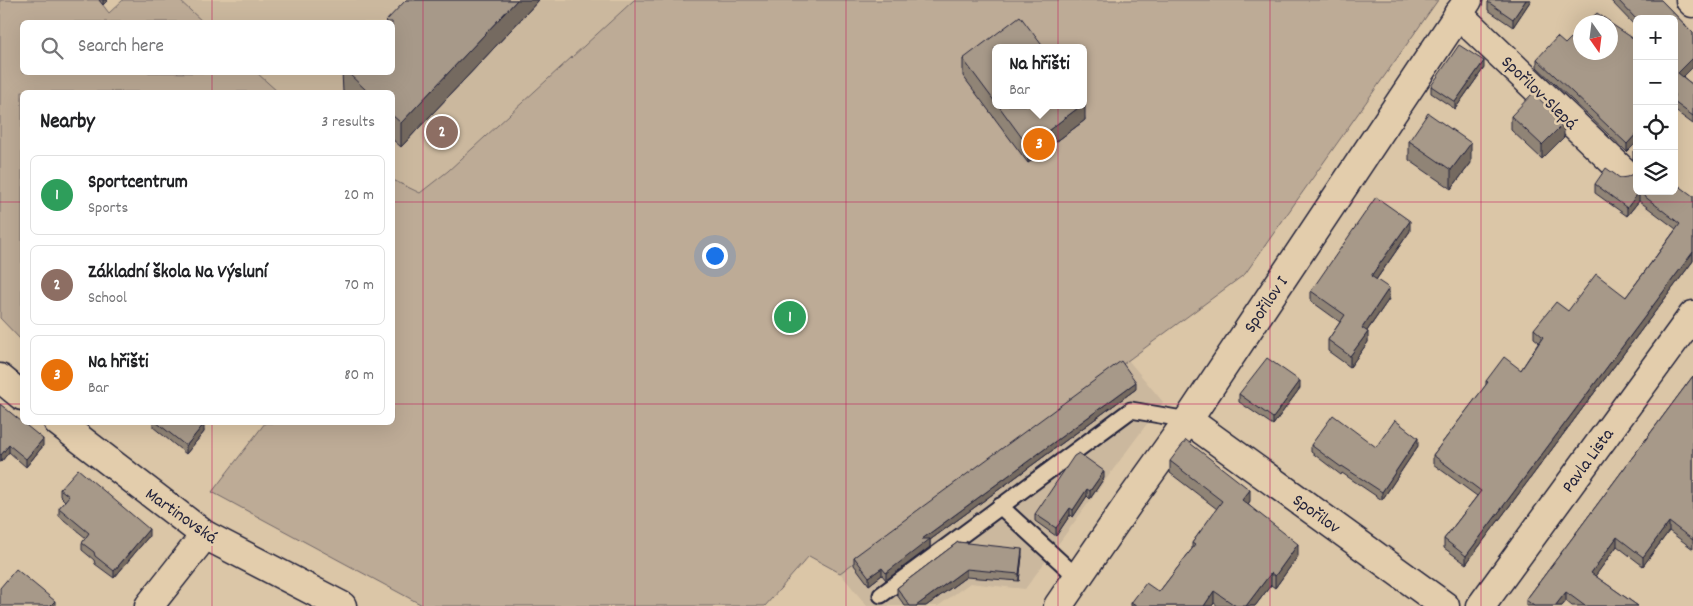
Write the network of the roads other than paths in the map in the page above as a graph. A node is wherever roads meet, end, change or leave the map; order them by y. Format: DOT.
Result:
graph roads {
  1 [pos="1690,0"];
  2 [pos="1693,3"];
  3 [pos="1463,7"];
  4 [pos="1623,170"];
  5 [pos="1693,315"];
  6 [pos="0,378"];
  7 [pos="20,394"];
  8 [pos="1188,420"];
  9 [pos="62,425"];
  10 [pos="1000,506"];
  11 [pos="205,535"];
  12 [pos="1078,578"];
  13 [pos="881,595"];
  14 [pos="149,606"];
  15 [pos="342,606"];
  16 [pos="1058,606"];
  17 [pos="1445,606"];
  18 [pos="1481,606"];
  1 -- 2 [label="street"];
  3 -- 4 [label="street, Spořilov-Slepá"];
  3 -- 8 [label="street, Spořilov I"];
  5 -- 18 [label="street, Pavla Lista"];
  6 -- 7 [label="street"];
  8 -- 10 [label="lane"];
  8 -- 12 [label="street, Spořilov I"];
  8 -- 17 [label="street, Spořilov"];
  9 -- 11 [label="street, Martinovská"];
  10 -- 12 [label="lane"];
  10 -- 13 [label="lane"];
  11 -- 14 [label="street"];
  11 -- 15 [label="street, Martinovská"];
  12 -- 16 [label="street, Spořilov I"];
}
